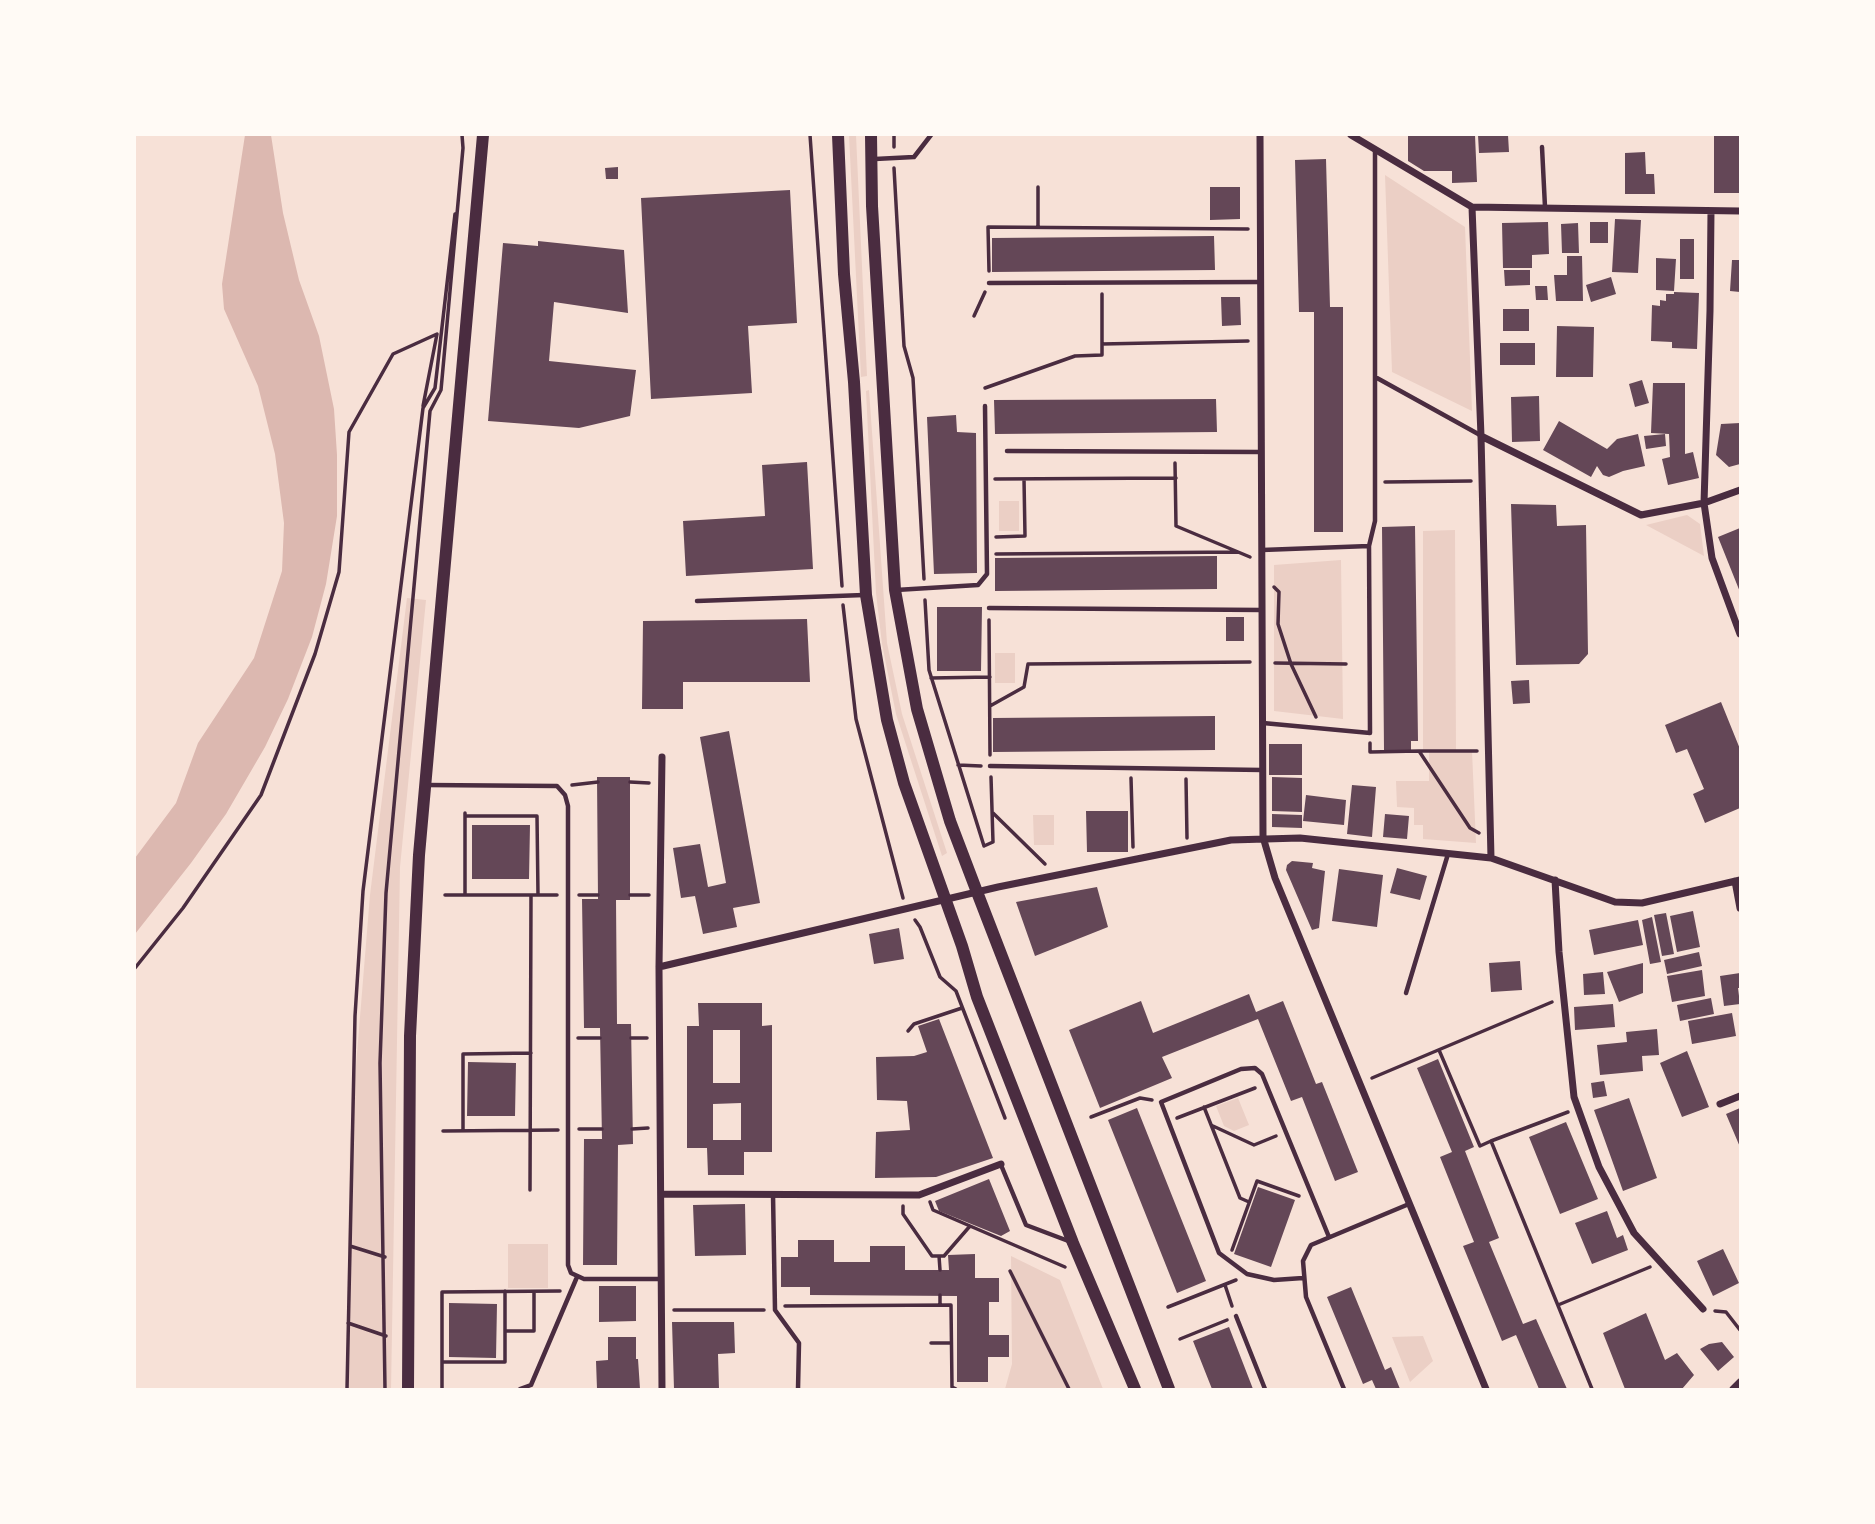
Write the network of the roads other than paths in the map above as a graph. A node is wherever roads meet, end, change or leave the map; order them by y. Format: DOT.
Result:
graph roads {
  1 [pos="482,135"];
  2 [pos="838,135"];
  3 [pos="872,135"];
  4 [pos="931,135"];
  5 [pos="1260,135"];
  6 [pos="1350,135"];
  7 [pos="1542,146"];
  8 [pos="1376,150"];
  9 [pos="870,159"];
  10 [pos="1472,207"];
  11 [pos="1545,208"];
  12 [pos="1711,211"];
  13 [pos="1740,211"];
  14 [pos="1260,282"];
  15 [pos="989,283"];
  16 [pos="1377,378"];
  17 [pos="985,407"];
  18 [pos="1481,436"];
  19 [pos="1007,451"];
  20 [pos="1261,452"];
  21 [pos="1740,490"];
  22 [pos="1704,503"];
  23 [pos="1369,546"];
  24 [pos="1261,550"];
  25 [pos="895,590"];
  26 [pos="866,595"];
  27 [pos="697,601"];
  28 [pos="989,608"];
  29 [pos="1262,610"];
  30 [pos="1740,634"];
  31 [pos="1262,723"];
  32 [pos="662,757"];
  33 [pos="990,766"];
  34 [pos="1262,770"];
  35 [pos="424,785"];
  36 [pos="1263,837"];
  37 [pos="1448,853"];
  38 [pos="1491,858"];
  39 [pos="1555,880"];
  40 [pos="1738,880"];
  41 [pos="977,892"];
  42 [pos="945,900"];
  43 [pos="1740,908"];
  44 [pos="659,967"];
  45 [pos="1406,993"];
  46 [pos="1740,1096"];
  47 [pos="1720,1104"];
  48 [pos="1001,1164"];
  49 [pos="661,1194"];
  50 [pos="773,1194"];
  51 [pos="1409,1204"];
  52 [pos="1329,1237"];
  53 [pos="1073,1243"];
  54 [pos="577,1277"];
  55 [pos="1303,1278"];
  56 [pos="661,1279"];
  57 [pos="1703,1309"];
  58 [pos="1236,1316"];
  59 [pos="1740,1382"];
  60 [pos="408,1389"];
  61 [pos="520,1389"];
  62 [pos="662,1389"];
  63 [pos="798,1389"];
  64 [pos="1135,1389"];
  65 [pos="1169,1389"];
  66 [pos="1265,1389"];
  67 [pos="1344,1389"];
  68 [pos="1486,1389"];
  69 [pos="1733,1389"];
  1 -- 35 [label="main road"];
  2 -- 26 [label="main road"];
  3 -- 9 [label="main road"];
  4 -- 9 [label="lane"];
  5 -- 14 [label="street"];
  6 -- 8 [label="street"];
  7 -- 11 [label="lane"];
  8 -- 10 [label="street"];
  8 -- 16 [label="lane"];
  9 -- 25 [label="main road"];
  10 -- 11 [label="street"];
  10 -- 18 [label="street"];
  11 -- 12 [label="street"];
  12 -- 13 [label="street"];
  12 -- 22 [label="street"];
  14 -- 15 [label="lane"];
  14 -- 20 [label="street"];
  16 -- 18 [label="lane"];
  16 -- 23 [label="lane"];
  17 -- 25 [label="lane"];
  18 -- 22 [label="street"];
  18 -- 38 [label="street"];
  19 -- 20 [label="lane"];
  20 -- 24 [label="street"];
  21 -- 22 [label="street"];
  22 -- 30 [label="street"];
  23 -- 24 [label="lane"];
  23 -- 31 [label="lane"];
  24 -- 29 [label="street"];
  25 -- 41 [label="main road"];
  26 -- 27 [label="lane"];
  26 -- 42 [label="main road"];
  28 -- 29 [label="lane"];
  29 -- 31 [label="street"];
  31 -- 34 [label="street"];
  32 -- 44 [label="street"];
  33 -- 34 [label="lane"];
  34 -- 36 [label="street"];
  35 -- 54 [label="lane"];
  35 -- 60 [label="main road"];
  36 -- 37 [label="street"];
  36 -- 41 [label="street"];
  36 -- 51 [label="street"];
  37 -- 38 [label="street"];
  37 -- 45 [label="lane"];
  38 -- 39 [label="street"];
  39 -- 40 [label="street"];
  39 -- 57 [label="street"];
  40 -- 43 [label="street"];
  41 -- 42 [label="street"];
  41 -- 65 [label="main road"];
  42 -- 44 [label="street"];
  42 -- 53 [label="main road"];
  44 -- 49 [label="street"];
  46 -- 47 [label="street"];
  48 -- 50 [label="street"];
  48 -- 53 [label="lane"];
  49 -- 50 [label="street"];
  49 -- 56 [label="street"];
  50 -- 63 [label="lane"];
  51 -- 52 [label="lane"];
  51 -- 68 [label="street"];
  52 -- 55 [label="lane"];
  52 -- 55 [label="lane"];
  53 -- 64 [label="main road"];
  54 -- 56 [label="lane"];
  54 -- 61 [label="lane"];
  55 -- 67 [label="lane"];
  56 -- 62 [label="street"];
  58 -- 66 [label="lane"];
  59 -- 69 [label="street"];
}
